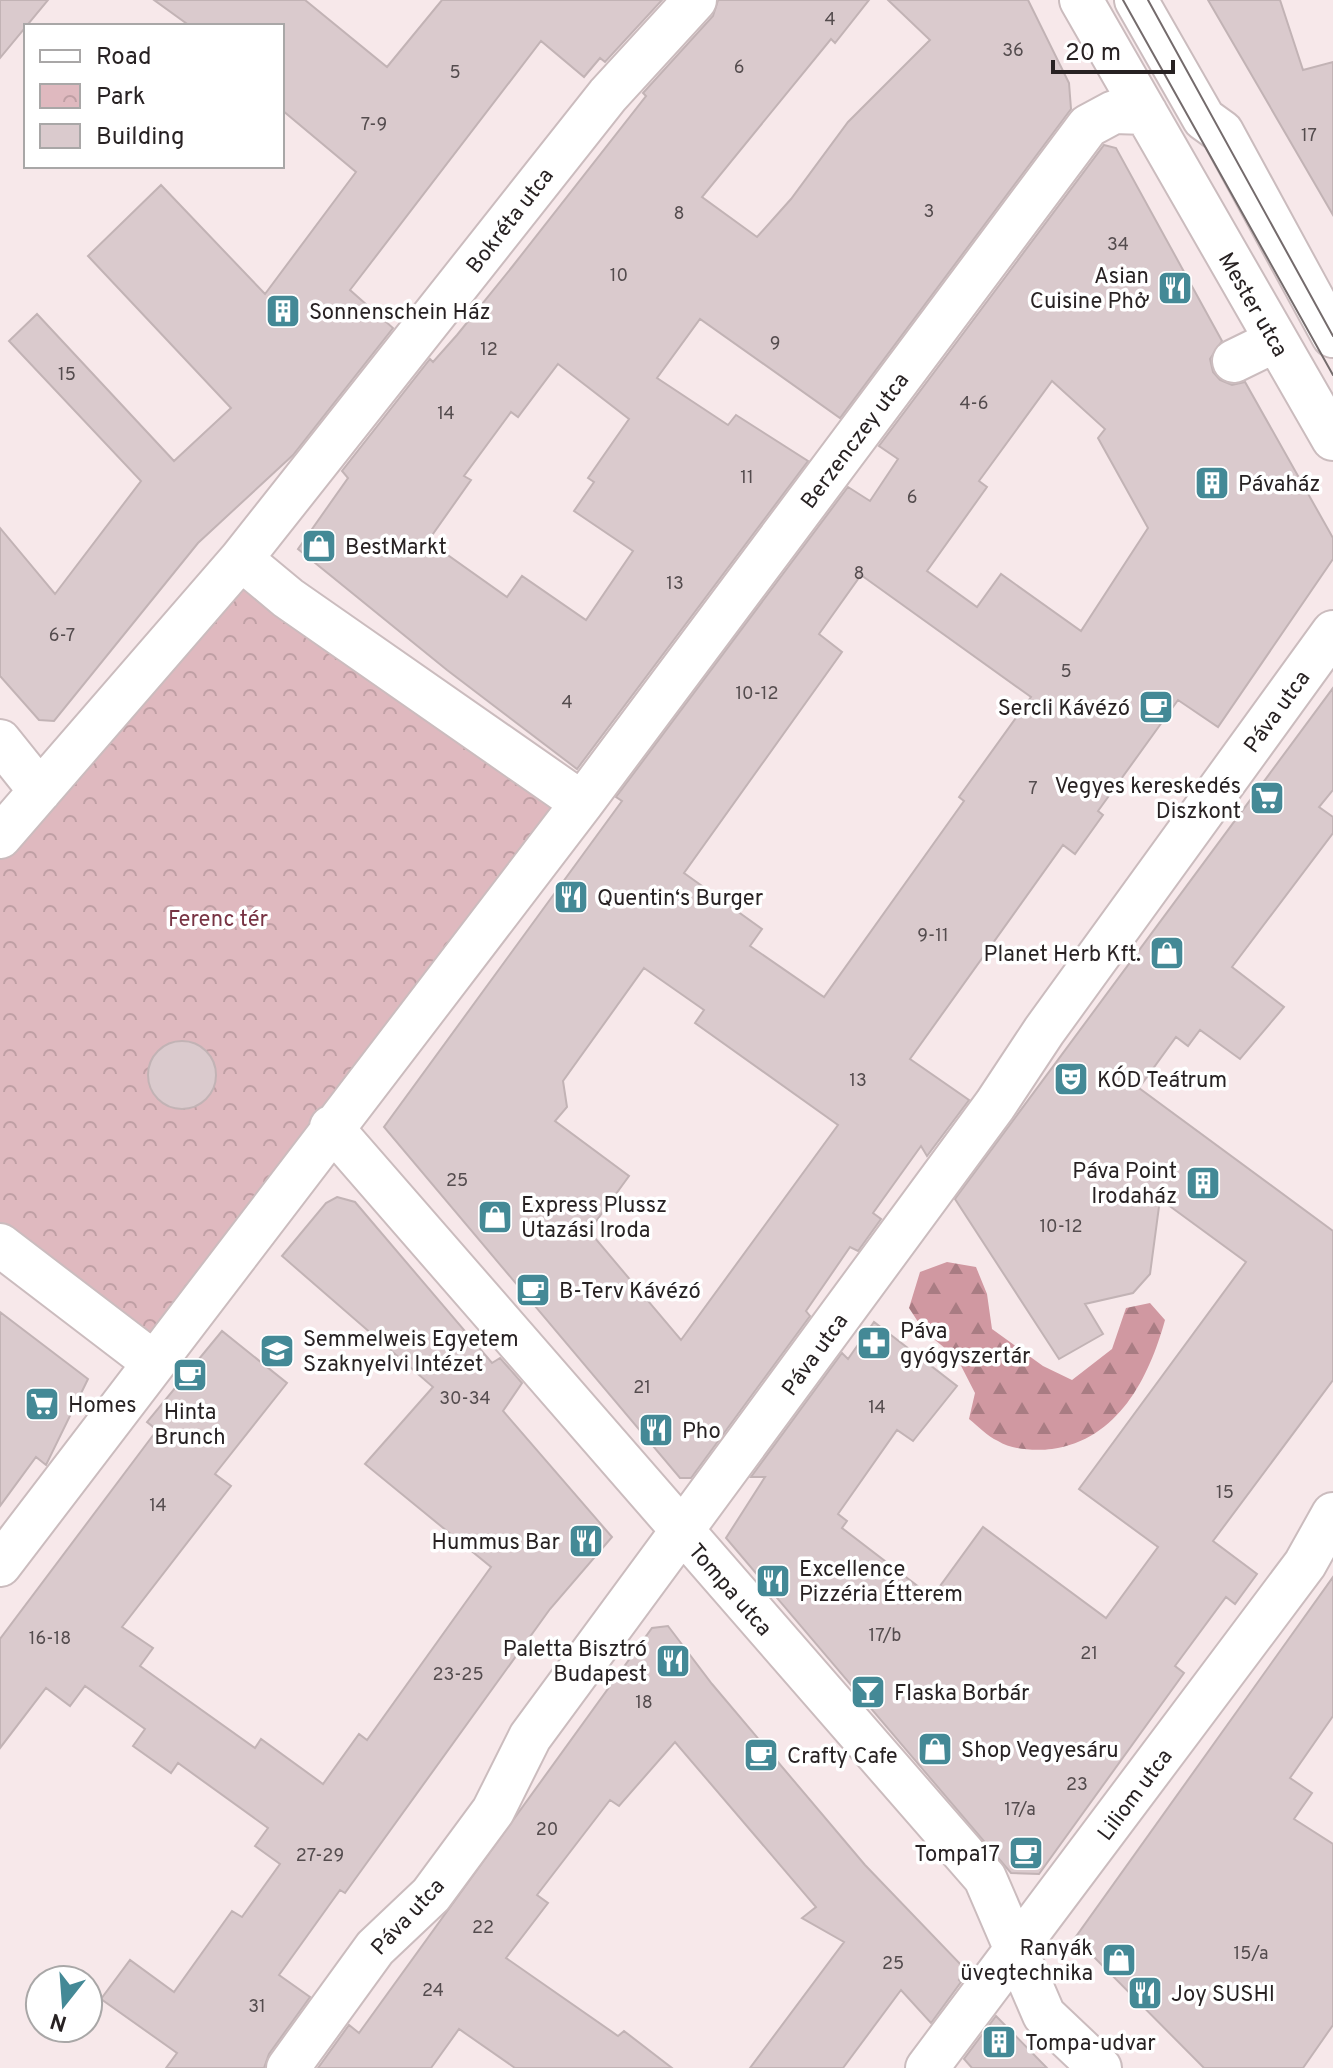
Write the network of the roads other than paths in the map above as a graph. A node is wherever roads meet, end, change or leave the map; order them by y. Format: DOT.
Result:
graph roads {
  1 [pos="695,0"];
  2 [pos="1081,0"];
  3 [pos="1136,0"];
  4 [pos="1146,113"];
  5 [pos="1204,119"];
  6 [pos="1177,168"];
  7 [pos="1333,336"];
  8 [pos="1275,341"];
  9 [pos="1234,361"];
  10 [pos="1314,371"];
  11 [pos="1333,439"];
  12 [pos="241,559"];
  13 [pos="1333,632"];
  14 [pos="0,741"];
  15 [pos="40,791"];
  16 [pos="582,803"];
  17 [pos="0,837"];
  18 [pos="331,1127"];
  19 [pos="0,1245"];
  20 [pos="153,1362"];
  21 [pos="1333,1514"];
  22 [pos="680,1531"];
  23 [pos="0,1565"];
  24 [pos="1016,1951"];
  25 [pos="288,2068"];
  26 [pos="927,2068"];
  27 [pos="1100,2068"];
  1 -- 12 [label="street, Bokréta utca"];
  2 -- 4 [label="street, Mester utca"];
  3 -- 5 [label="street"];
  4 -- 6 [label="street, Mester utca"];
  4 -- 16 [label="street, Berzenczey utca"];
  5 -- 6 [label="street"];
  5 -- 7 [label="street"];
  6 -- 8 [label="street, Mester utca"];
  8 -- 9 [label="street"];
  8 -- 10 [label="street, Mester utca"];
  10 -- 11 [label="street, Mester utca"];
  12 -- 15 [label="street"];
  12 -- 16 [label="street"];
  13 -- 22 [label="street, Páva utca"];
  14 -- 15 [label="street"];
  15 -- 17 [label="street"];
  16 -- 18 [label="street"];
  18 -- 20 [label="street"];
  18 -- 22 [label="street, Tompa utca"];
  19 -- 20 [label="street"];
  20 -- 23 [label="street"];
  21 -- 24 [label="street, Liliom utca"];
  22 -- 24 [label="street, Tompa utca"];
  22 -- 25 [label="street, Páva utca"];
  24 -- 26 [label="street, Liliom utca"];
  24 -- 27 [label="street, Tompa utca"];
}
